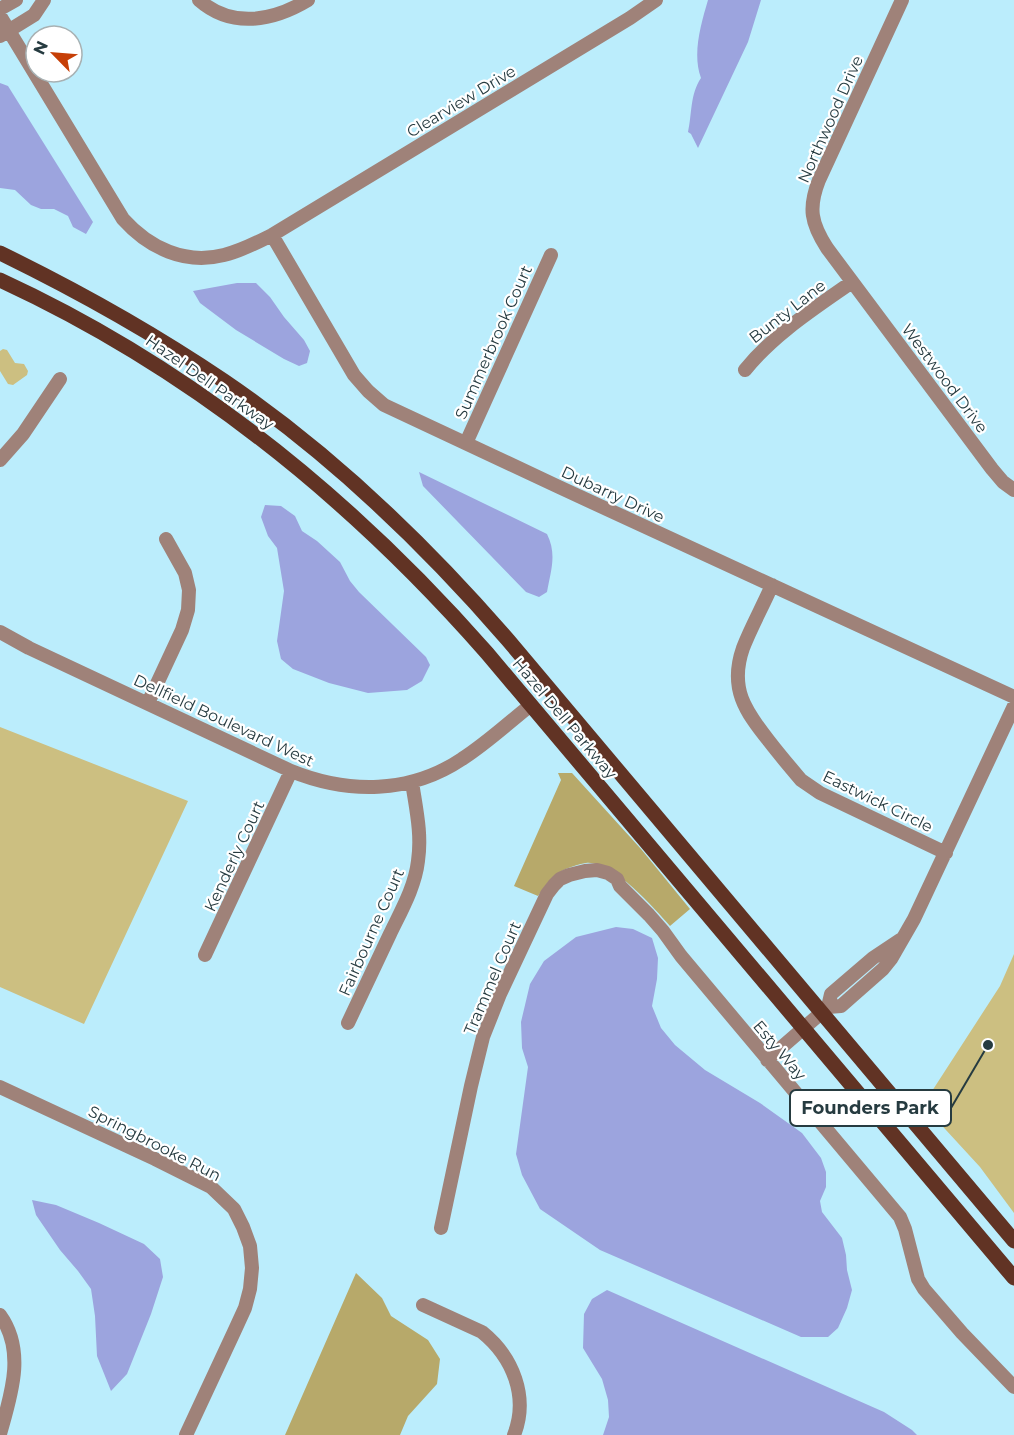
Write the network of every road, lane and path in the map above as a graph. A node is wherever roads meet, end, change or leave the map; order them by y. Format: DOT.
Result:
graph roads {
  1 [pos="16,0"];
  2 [pos="45,0"];
  3 [pos="199,0"];
  4 [pos="308,0"];
  5 [pos="656,0"];
  6 [pos="902,0"];
  7 [pos="0,9"];
  8 [pos="0,16"];
  9 [pos="5,33"];
  10 [pos="276,232"];
  11 [pos="0,253"];
  12 [pos="550,255"];
  13 [pos="0,280"];
  14 [pos="852,282"];
  15 [pos="745,370"];
  16 [pos="60,379"];
  17 [pos="466,443"];
  18 [pos="0,460"];
  19 [pos="1014,490"];
  20 [pos="166,539"];
  21 [pos="772,585"];
  22 [pos="0,632"];
  23 [pos="1014,697"];
  24 [pos="148,703"];
  25 [pos="531,705"];
  26 [pos="1014,706"];
  27 [pos="291,771"];
  28 [pos="412,782"];
  29 [pos="946,853"];
  30 [pos="585,871"];
  31 [pos="205,955"];
  32 [pos="825,1010"];
  33 [pos="348,1023"];
  34 [pos="803,1028"];
  35 [pos="767,1060"];
  36 [pos="0,1086"];
  37 [pos="441,1228"];
  38 [pos="1014,1241"];
  39 [pos="1014,1278"];
  40 [pos="423,1305"];
  41 [pos="0,1315"];
  42 [pos="1014,1387"];
  43 [pos="0,1434"];
  44 [pos="186,1435"];
  45 [pos="514,1435"];
  1 -- 7 [label="street"];
  2 -- 9 [label="street"];
  3 -- 4 [label="street"];
  5 -- 10 [label="street, Clearview Drive"];
  6 -- 14 [label="street, Northwood Drive"];
  8 -- 9 [label="street, Clearview Drive"];
  9 -- 10 [label="street, Clearview Drive"];
  10 -- 17 [label="street, Dubarry Drive"];
  11 -- 32 [label="main road, Hazel Dell Parkway"];
  12 -- 17 [label="street, Summerbrook Court"];
  13 -- 25 [label="main road, Hazel Dell Parkway"];
  14 -- 15 [label="street, Bunty Lane"];
  14 -- 19 [label="street, Westwood Drive"];
  16 -- 18 [label="street"];
  17 -- 21 [label="street, Dubarry Drive"];
  20 -- 24 [label="street"];
  21 -- 23 [label="street, Dubarry Drive"];
  21 -- 29 [label="street, Eastwick Circle"];
  22 -- 24 [label="street, Dellfield Boulevard West"];
  24 -- 27 [label="street, Dellfield Boulevard West"];
  25 -- 28 [label="street, Dellfield Boulevard West"];
  25 -- 34 [label="main road, Hazel Dell Parkway"];
  26 -- 29 [label="street"];
  27 -- 28 [label="street, Dellfield Boulevard West"];
  27 -- 31 [label="street, Kenderly Court"];
  28 -- 33 [label="street, Fairbourne Court"];
  29 -- 32 [label="street"];
  30 -- 35 [label="street, Esty Way"];
  30 -- 37 [label="street, Trammel Court"];
  32 -- 34 [label="street"];
  32 -- 38 [label="main road, Hazel Dell Parkway"];
  34 -- 35 [label="street"];
  34 -- 39 [label="main road, Hazel Dell Parkway"];
  35 -- 42 [label="street, Esty Way"];
  36 -- 44 [label="street, Springbrooke Run"];
  40 -- 45 [label="street"];
  41 -- 43 [label="street"];
}
